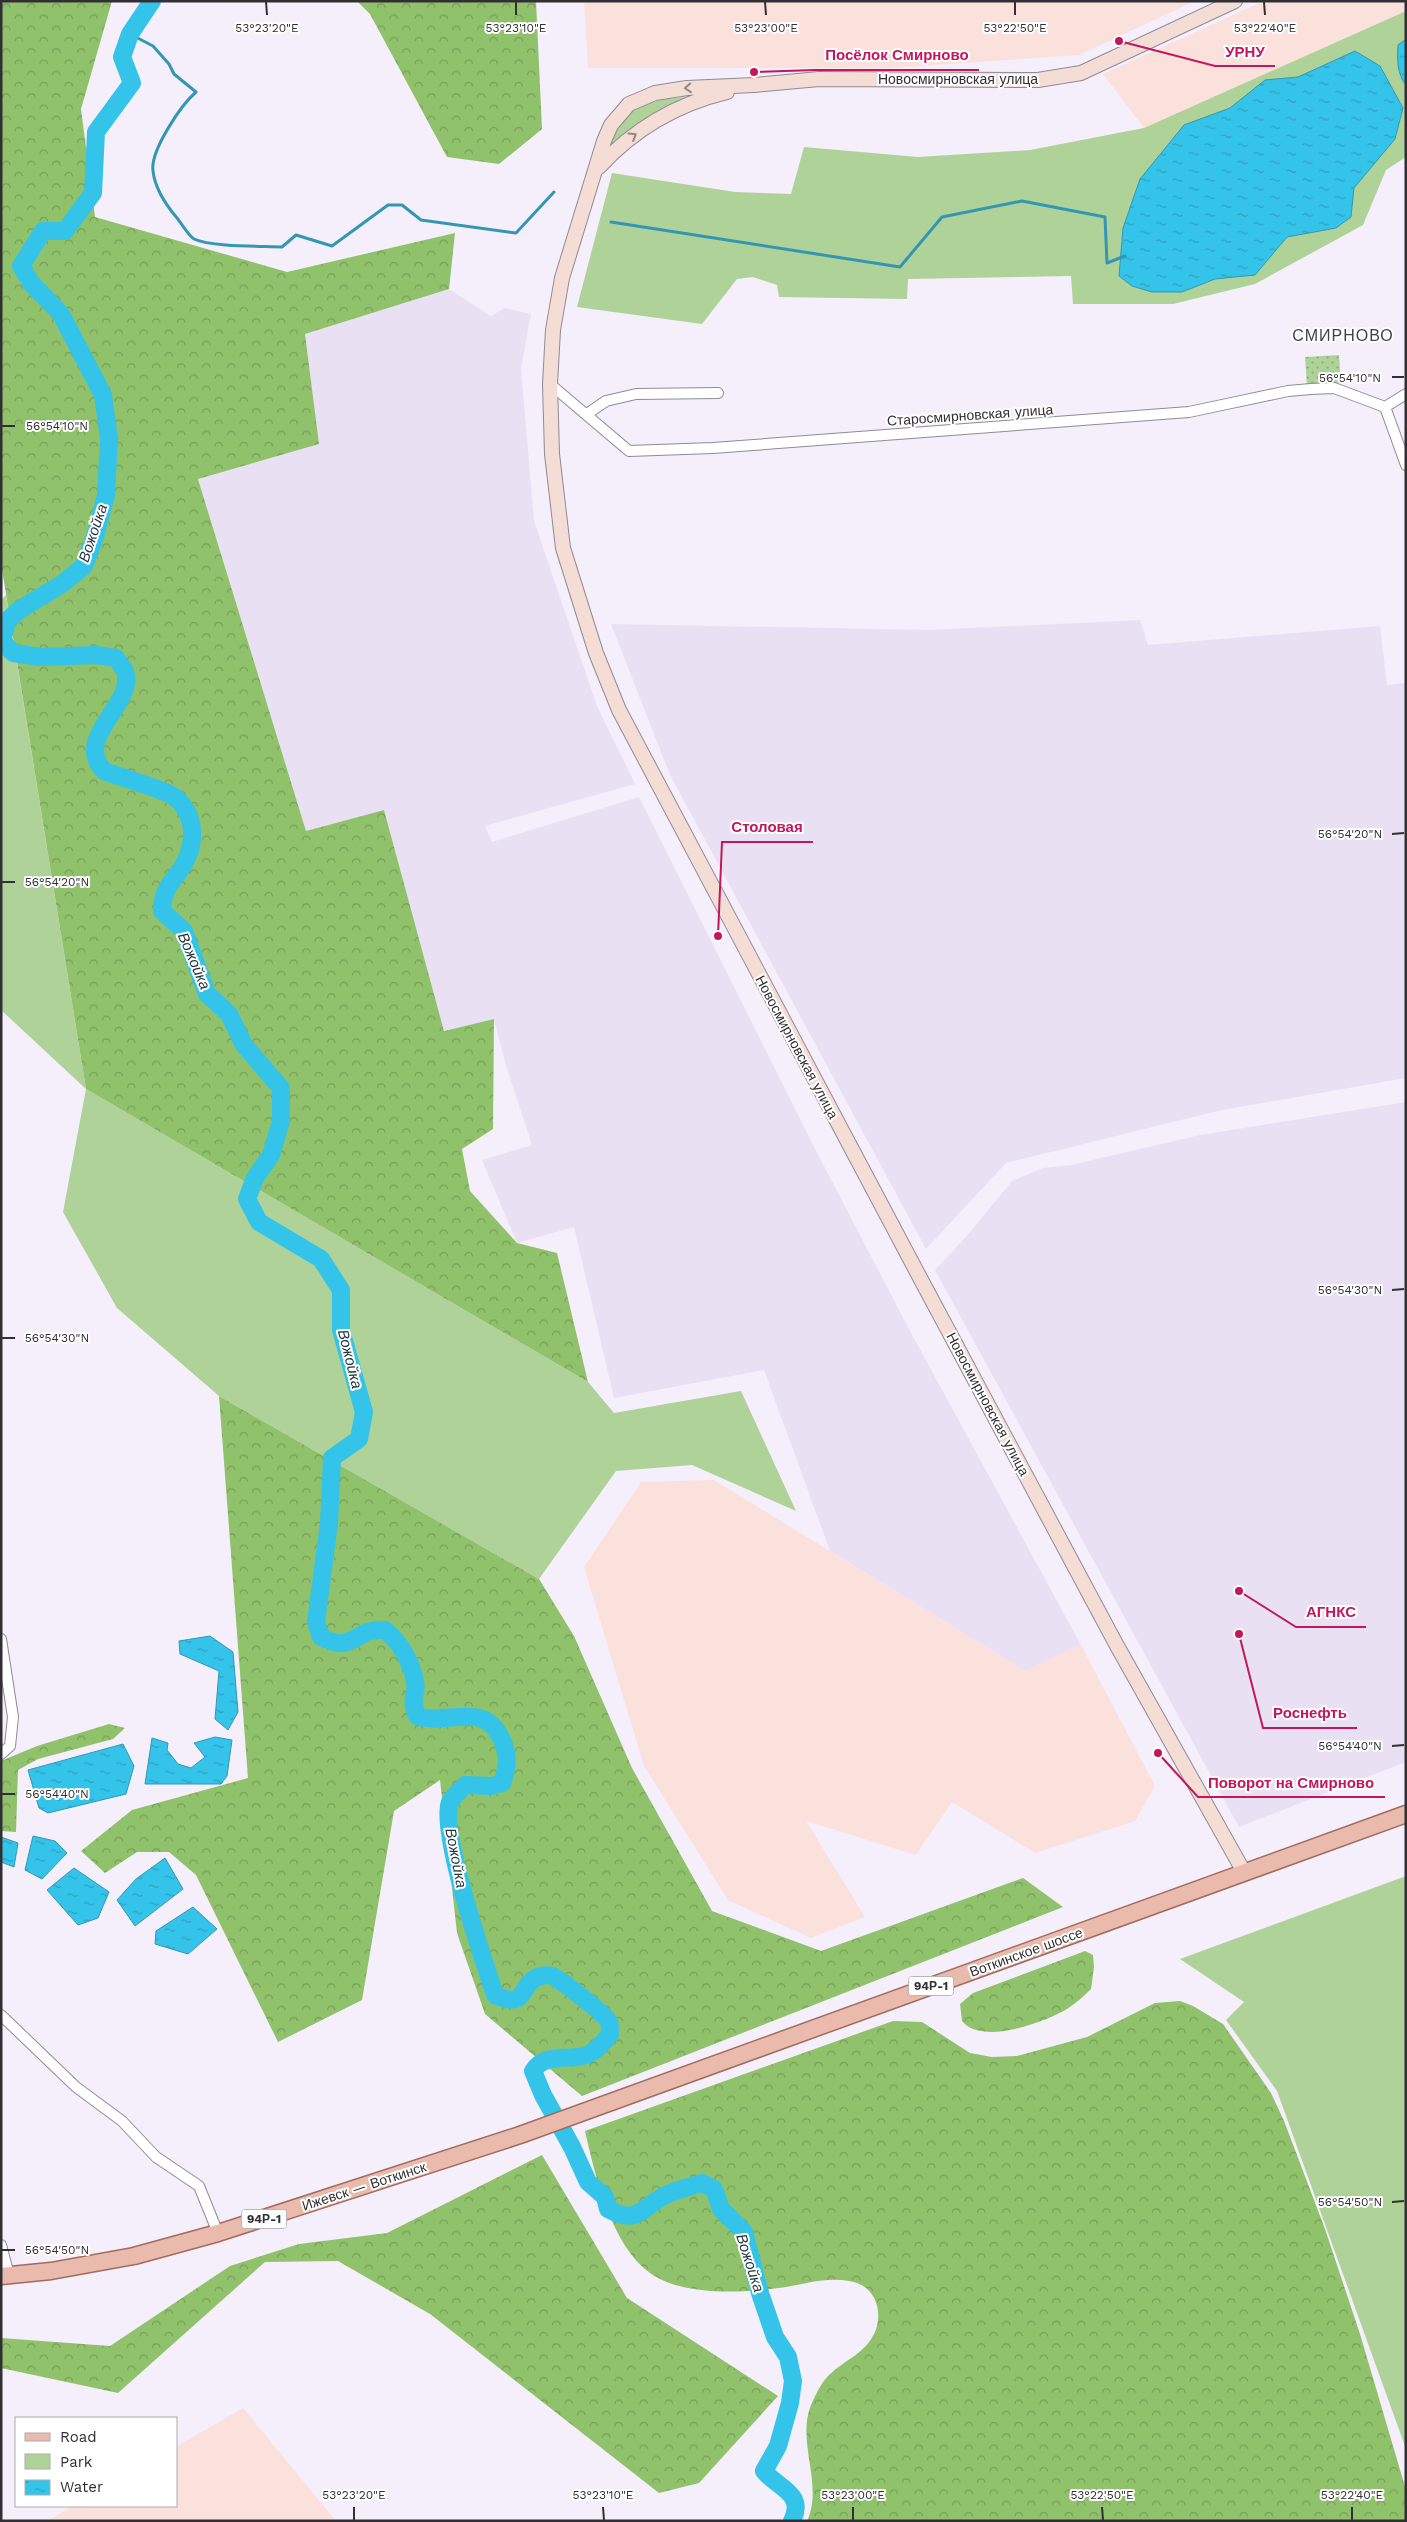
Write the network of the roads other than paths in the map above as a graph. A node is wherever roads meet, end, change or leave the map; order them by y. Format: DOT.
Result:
graph roads {
  1 [pos="1235,1"];
  2 [pos="754,85"];
  3 [pos="597,169"];
  4 [pos="550,384"];
  5 [pos="718,393"];
  6 [pos="1406,394"];
  7 [pos="1385,408"];
  8 [pos="587,414"];
  9 [pos="1406,465"];
  10 [pos="1,1639"];
  11 [pos="1,1754"];
  12 [pos="1406,1814"];
  13 [pos="1244,1872"];
  14 [pos="1,2015"];
  15 [pos="520,2135"];
  16 [pos="218,2234"];
  17 [pos="1,2245"];
  18 [pos="5,2275"];
  1 -- 2 [label="street, Новосмирновская улица"];
  3 -- 2 [label="street, Новосмирновская улица, one-way"];
  2 -- 3 [label="street, Новосмирновская улица, one-way"];
  3 -- 4 [label="street, Новосмирновская улица"];
  4 -- 8 [label="street, Старосмирновская улица"];
  4 -- 13 [label="street, Новосмирновская улица"];
  5 -- 8 [label="street"];
  6 -- 7 [label="street"];
  7 -- 8 [label="street, Старосмирновская улица"];
  7 -- 9 [label="street"];
  10 -- 11 [label="street"];
  12 -- 13 [label="main road, Воткинское шоссе"];
  13 -- 15 [label="main road, Воткинское шоссе / 94Р-1"];
  14 -- 16 [label="street"];
  15 -- 16 [label="main road, Ижевск — Воткинск / 94Р-1"];
  16 -- 18 [label="main road, Ижевск — Воткинск / 94Р-1"];
  17 -- 18 [label="street"];
}
